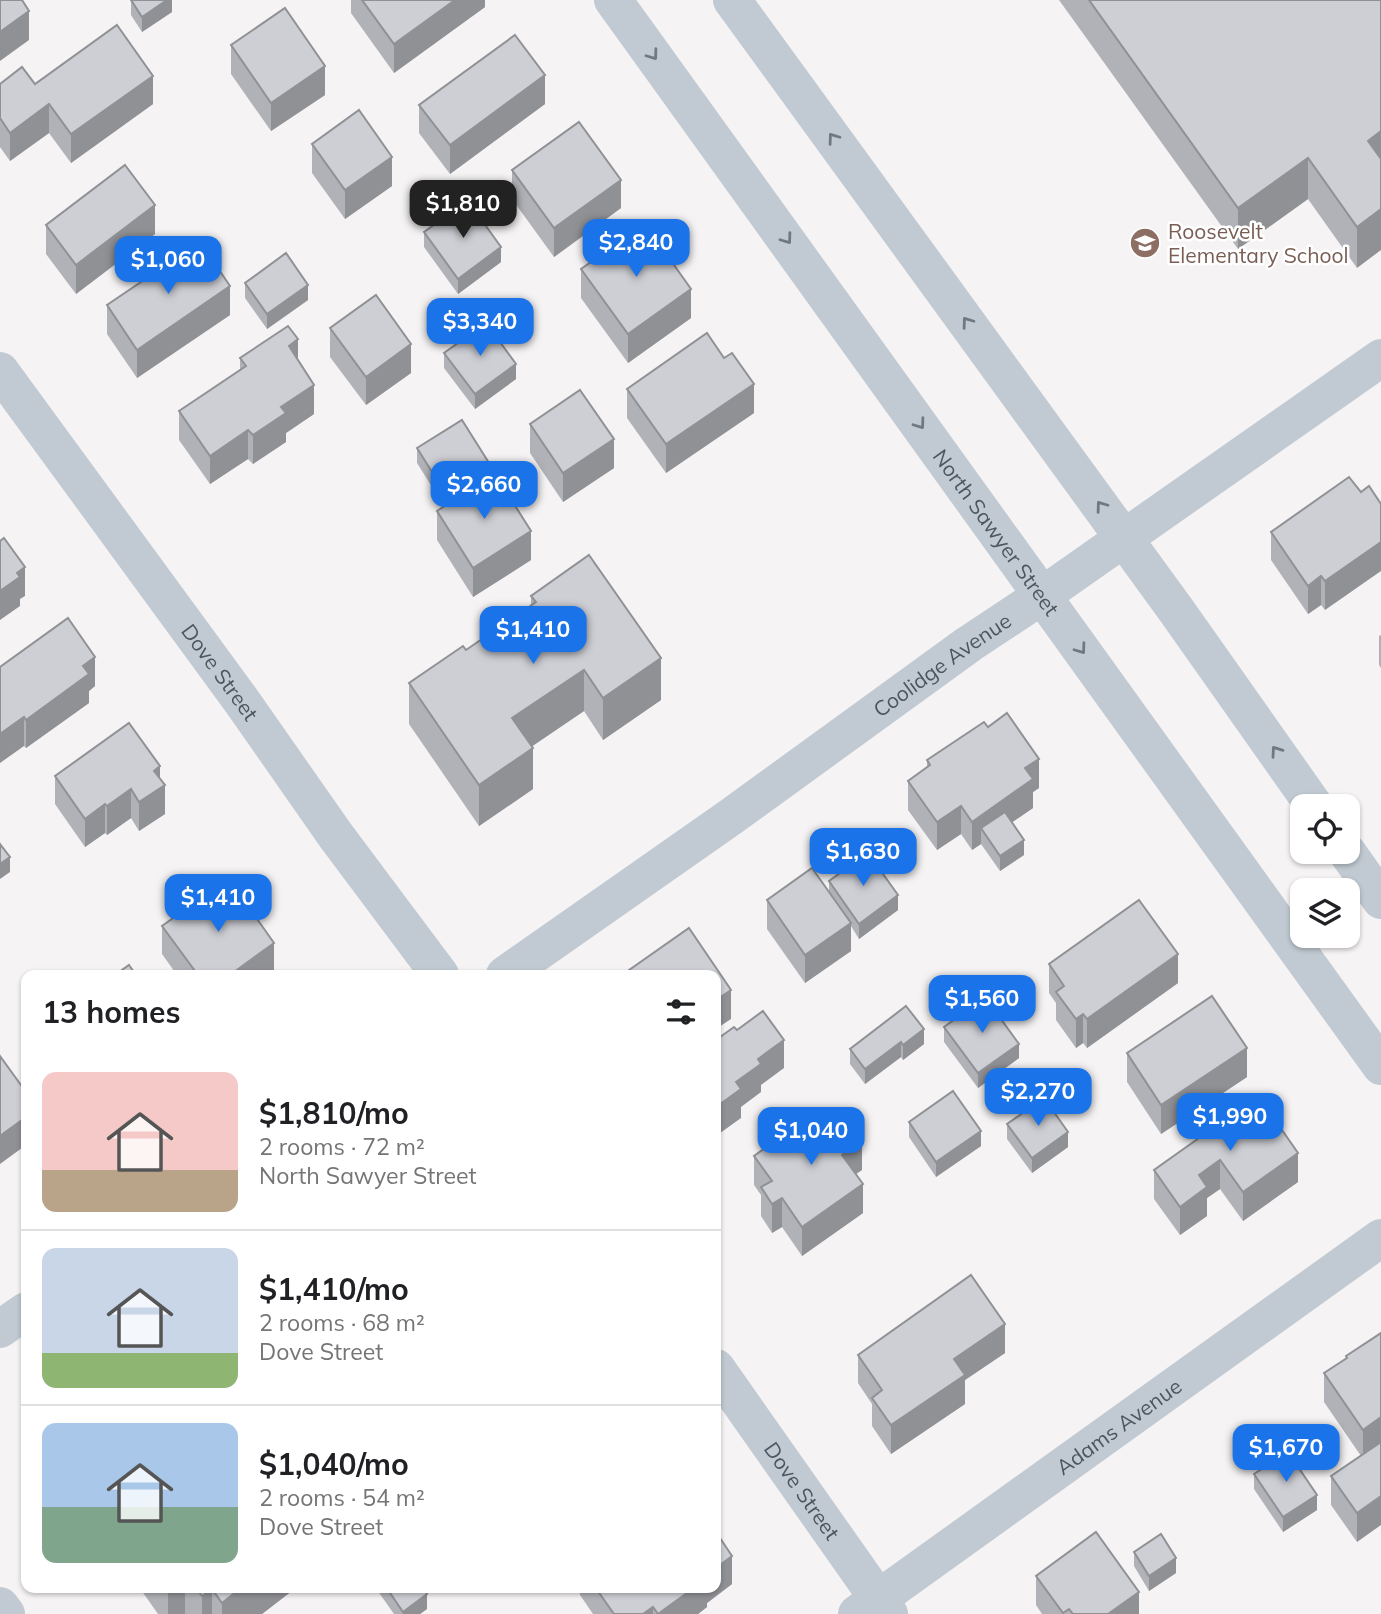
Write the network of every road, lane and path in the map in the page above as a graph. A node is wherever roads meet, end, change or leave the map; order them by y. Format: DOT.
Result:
graph roads {
  1 [pos="732,0"];
  2 [pos="621,3"];
  3 [pos="1381,358"];
  4 [pos="0,371"];
  5 [pos="1123,537"];
  6 [pos="1043,595"];
  7 [pos="1306,794"];
  8 [pos="1356,864"];
  9 [pos="1381,900"];
  10 [pos="435,970"];
  11 [pos="512,970"];
  12 [pos="1381,1066"];
  13 [pos="1381,1238"];
  14 [pos="21,1314"];
  15 [pos="0,1329"];
  16 [pos="721,1376"];
  17 [pos="0,1606"];
  18 [pos="875,1609"];
  19 [pos="6,1614"];
  5 -- 1 [label="street, one-way"];
  2 -- 6 [label="street, North Sawyer Street, one-way"];
  3 -- 5 [label="street, Coolidge Avenue"];
  4 -- 10 [label="street, Dove Street"];
  5 -- 6 [label="street, Coolidge Avenue"];
  7 -- 5 [label="street, one-way"];
  6 -- 11 [label="street, Coolidge Avenue"];
  6 -- 12 [label="street, North Sawyer Street, one-way"];
  8 -- 9 [label="street"];
  13 -- 18 [label="street, Adams Avenue"];
  14 -- 15 [label="street"];
  16 -- 18 [label="street, Dove Street"];
  17 -- 19 [label="street"];
}
